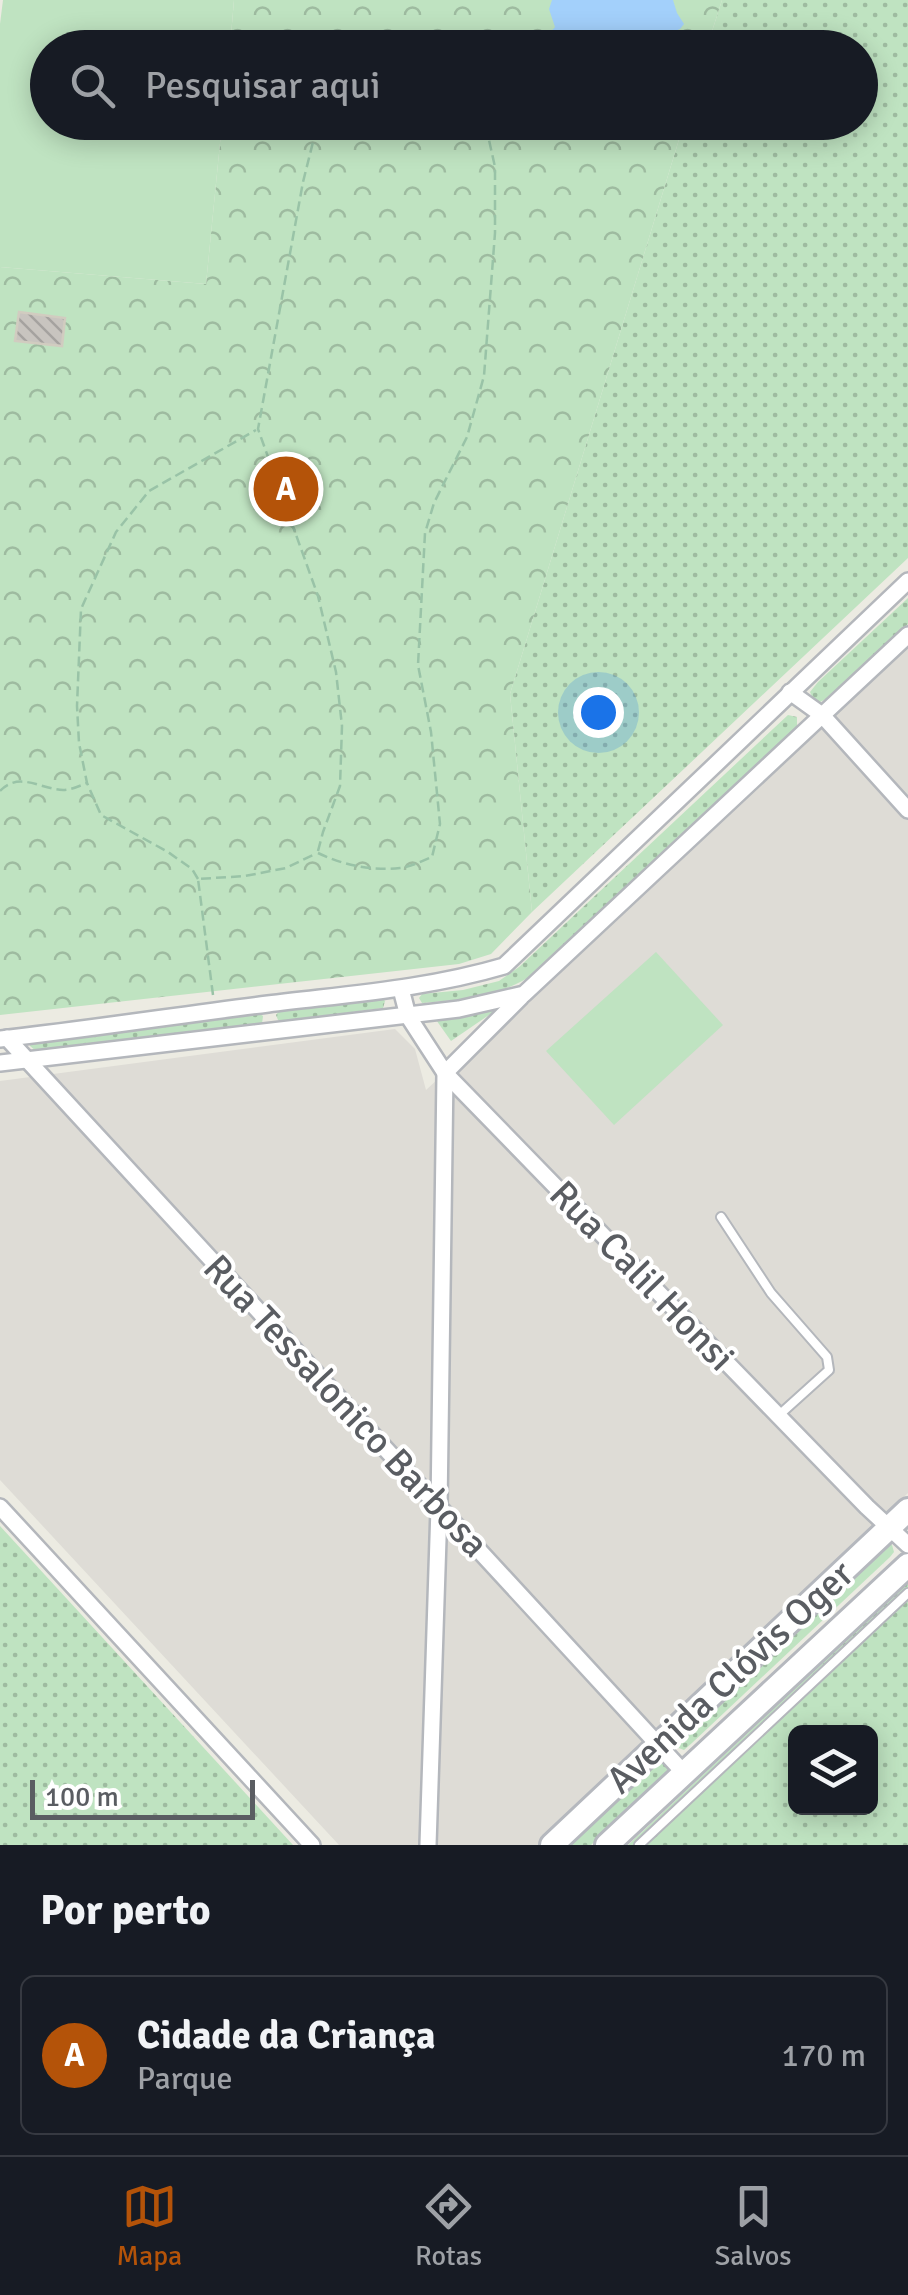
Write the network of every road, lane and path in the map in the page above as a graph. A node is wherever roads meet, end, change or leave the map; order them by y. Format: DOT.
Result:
graph roads {
  1 [pos="314,140"];
  2 [pos="489,140"];
  3 [pos="258,429"];
  4 [pos="908,581"];
  5 [pos="908,635"];
  6 [pos="790,692"];
  7 [pos="822,715"];
  8 [pos="87,783"];
  9 [pos="0,790"];
  10 [pos="908,810"];
  11 [pos="318,853"];
  12 [pos="198,879"];
  13 [pos="402,990"];
  14 [pos="524,994"];
  15 [pos="268,1004"];
  16 [pos="215,1011"];
  17 [pos="408,1016"];
  18 [pos="272,1031"];
  19 [pos="3,1038"];
  20 [pos="27,1060"];
  21 [pos="0,1064"];
  22 [pos="444,1072"];
  23 [pos="721,1217"];
  24 [pos="778,1416"];
  25 [pos="0,1507"];
  26 [pos="438,1508"];
  27 [pos="908,1510"];
  28 [pos="889,1528"];
  29 [pos="908,1545"];
  30 [pos="908,1565"];
  31 [pos="908,1593"];
  32 [pos="658,1745"];
  33 [pos="685,1774"];
  34 [pos="312,1845"];
  35 [pos="428,1845"];
  36 [pos="552,1845"];
  37 [pos="607,1845"];
  38 [pos="639,1845"];
  1 -- 3 [label="path"];
  2 -- 11 [label="path"];
  3 -- 8 [label="path"];
  3 -- 11 [label="path"];
  4 -- 6 [label="street"];
  5 -- 7 [label="street"];
  6 -- 7 [label="street"];
  6 -- 13 [label="street"];
  7 -- 10 [label="street"];
  7 -- 14 [label="street"];
  8 -- 9 [label="path"];
  8 -- 12 [label="path"];
  11 -- 12 [label="path"];
  12 -- 16 [label="path"];
  13 -- 15 [label="street"];
  13 -- 17 [label="street, Rua Calil Honsi"];
  14 -- 17 [label="street"];
  14 -- 22 [label="street"];
  15 -- 16 [label="street"];
  15 -- 18 [label="street"];
  16 -- 19 [label="street"];
  17 -- 18 [label="street"];
  17 -- 22 [label="street, Rua Calil Honsi"];
  18 -- 20 [label="street"];
  19 -- 20 [label="street, Rua Tessalonico Barbosa"];
  20 -- 21 [label="street"];
  20 -- 26 [label="street, Rua Tessalonico Barbosa"];
  22 -- 24 [label="street, Rua Calil Honsi"];
  22 -- 26 [label="street"];
  23 -- 24 [label="lane"];
  24 -- 28 [label="street, Rua Calil Honsi"];
  25 -- 34 [label="street"];
  26 -- 32 [label="street, Rua Tessalonico Barbosa"];
  26 -- 35 [label="street"];
  27 -- 28 [label="main road, Avenida Clóvis Oger"];
  28 -- 29 [label="street, Rua Calil Honsi"];
  28 -- 32 [label="main road, Avenida Clóvis Oger"];
  30 -- 33 [label="main road, Avenida Clóvis Oger"];
  31 -- 38 [label="lane"];
  32 -- 33 [label="street, Rua Tessalonico Barbosa"];
  32 -- 36 [label="main road, Avenida Clóvis Oger"];
  33 -- 37 [label="main road, Avenida Clóvis Oger"];
}
